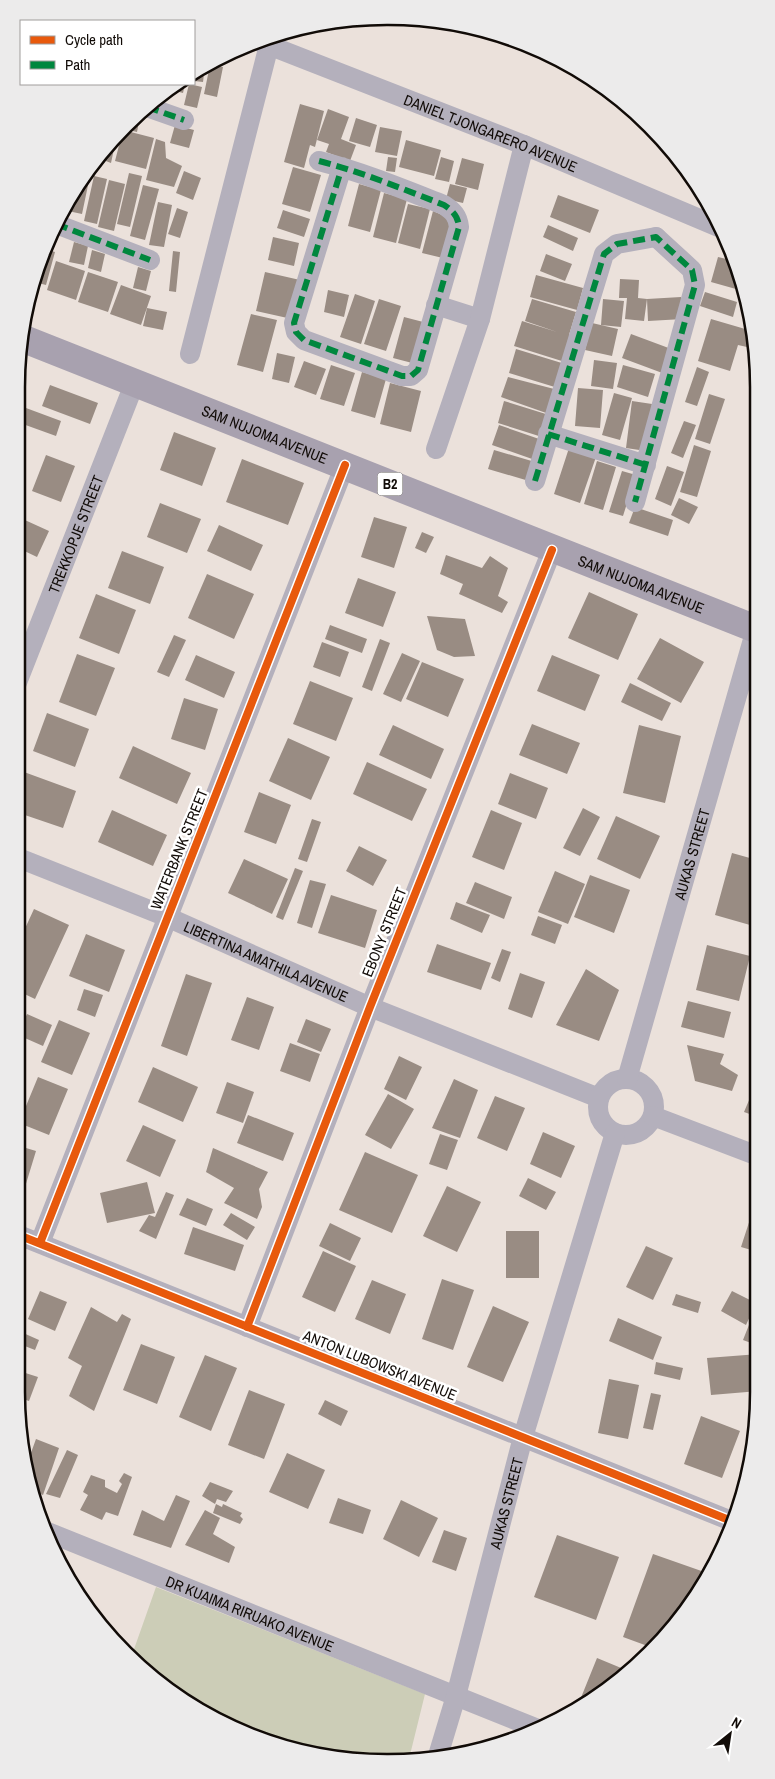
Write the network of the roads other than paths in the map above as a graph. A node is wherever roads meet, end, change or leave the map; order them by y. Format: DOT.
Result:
graph roads {
  1 [pos="269,45"];
  2 [pos="263,47"];
  3 [pos="155,110"];
  4 [pos="184,120"];
  5 [pos="524,146"];
  6 [pos="319,161"];
  7 [pos="342,167"];
  8 [pos="665,205"];
  9 [pos="712,224"];
  10 [pos="62,226"];
  11 [pos="656,237"];
  12 [pos="150,260"];
  13 [pos="436,305"];
  14 [pos="480,319"];
  15 [pos="28,341"];
  16 [pos="190,354"];
  17 [pos="135,382"];
  18 [pos="548,434"];
  19 [pos="436,450"];
  20 [pos="345,465"];
  21 [pos="646,465"];
  22 [pos="535,481"];
  23 [pos="635,502"];
  24 [pos="552,550"];
  25 [pos="750,627"];
  26 [pos="750,650"];
  27 [pos="25,662"];
  28 [pos="25,861"];
  29 [pos="167,917"];
  30 [pos="370,1007"];
  31 [pos="627,1079"];
  32 [pos="599,1098"];
  33 [pos="653,1116"];
  34 [pos="615,1133"];
  35 [pos="750,1153"];
  36 [pos="25,1237"];
  37 [pos="40,1243"];
  38 [pos="247,1327"];
  39 [pos="523,1437"];
  40 [pos="727,1519"];
  41 [pos="55,1535"];
  42 [pos="456,1696"];
  43 [pos="528,1725"];
  44 [pos="440,1750"];
  1 -- 5 [label="street, DANIEL TJONGARERO AVENUE"];
  2 -- 16 [label="street"];
  3 -- 4 [label="street"];
  5 -- 8 [label="street, DANIEL TJONGARERO AVENUE"];
  5 -- 14 [label="street"];
  6 -- 7 [label="street"];
  7 -- 13 [label="street"];
  7 -- 13 [label="street"];
  8 -- 9 [label="street, DANIEL TJONGARERO AVENUE"];
  8 -- 11 [label="street"];
  10 -- 12 [label="street"];
  11 -- 18 [label="street"];
  11 -- 21 [label="street"];
  13 -- 14 [label="street"];
  14 -- 19 [label="street"];
  15 -- 17 [label="highway, SAM NUJOMA AVENUE / B2"];
  17 -- 20 [label="highway, SAM NUJOMA AVENUE / B2"];
  17 -- 27 [label="street, TREKKOPJE STREET"];
  18 -- 21 [label="street"];
  18 -- 22 [label="street"];
  20 -- 24 [label="highway, SAM NUJOMA AVENUE / B2"];
  20 -- 29 [label="street, WATERBANK STREET"];
  21 -- 23 [label="street"];
  24 -- 25 [label="highway, SAM NUJOMA AVENUE / B2"];
  24 -- 30 [label="street, EBONY STREET"];
  26 -- 31 [label="street, AUKAS STREET"];
  28 -- 29 [label="street, LIBERTINA AMATHILA AVENUE"];
  29 -- 30 [label="street, LIBERTINA AMATHILA AVENUE"];
  29 -- 37 [label="street, WATERBANK STREET"];
  30 -- 32 [label="street, LIBERTINA AMATHILA AVENUE"];
  30 -- 38 [label="street, EBONY STREET"];
  31 -- 32 [label="street"];
  31 -- 33 [label="street"];
  32 -- 34 [label="street"];
  33 -- 34 [label="street"];
  33 -- 35 [label="street"];
  34 -- 39 [label="street, AUKAS STREET"];
  36 -- 37 [label="street, ANTON LUBOWSKI AVENUE"];
  37 -- 38 [label="street, ANTON LUBOWSKI AVENUE"];
  38 -- 39 [label="street, ANTON LUBOWSKI AVENUE"];
  39 -- 40 [label="street, ANTON LUBOWSKI AVENUE"];
  39 -- 42 [label="street, AUKAS STREET"];
  41 -- 42 [label="street, DR KUAIMA RIRUAKO AVENUE"];
  42 -- 43 [label="street, DR KUAIMA RIRUAKO AVENUE"];
  42 -- 44 [label="street, AUKAS STREET"];
}
